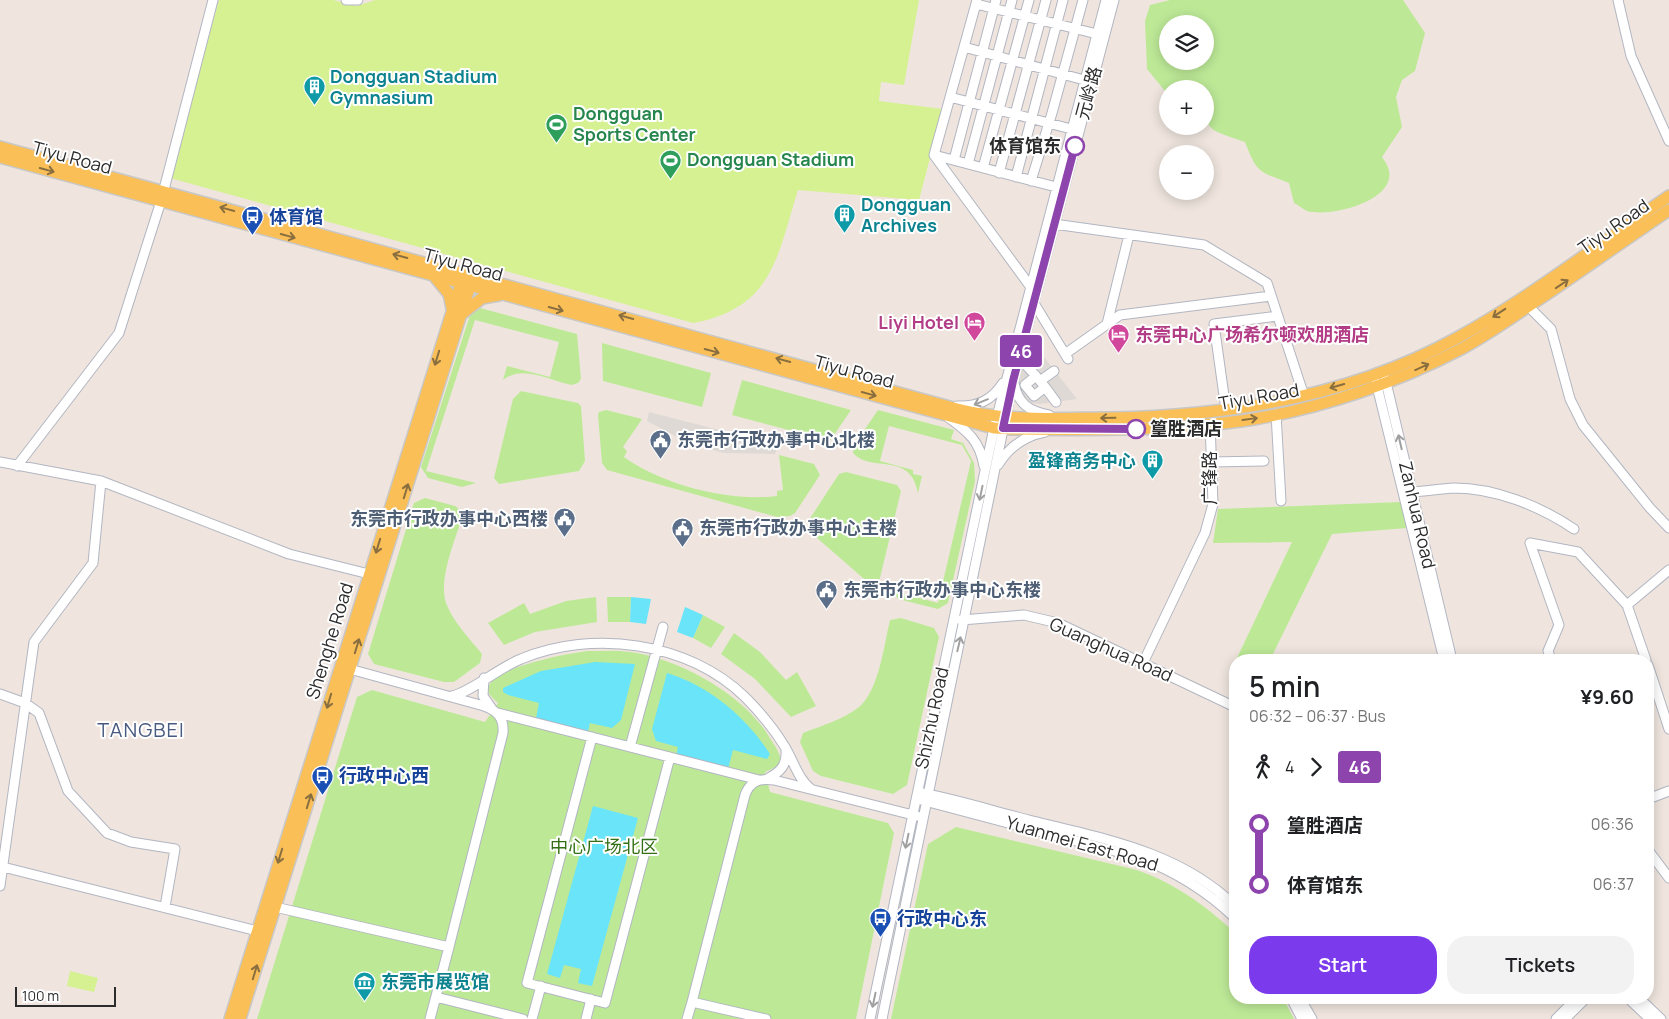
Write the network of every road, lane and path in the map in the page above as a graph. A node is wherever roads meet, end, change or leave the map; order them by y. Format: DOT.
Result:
graph roads {
  1 [pos="213,0"];
  2 [pos="346,0"];
  3 [pos="358,0"];
  4 [pos="1012,0"];
  5 [pos="1029,0"];
  6 [pos="1046,0"];
  7 [pos="1063,0"];
  8 [pos="1083,0"];
  9 [pos="1106,0"];
  10 [pos="1114,0"];
  11 [pos="1618,0"];
  12 [pos="977,2"];
  13 [pos="995,4"];
  14 [pos="1009,12"];
  15 [pos="1025,16"];
  16 [pos="1040,20"];
  17 [pos="1057,24"];
  18 [pos="1075,28"];
  19 [pos="1097,34"];
  20 [pos="964,47"];
  21 [pos="982,52"];
  22 [pos="997,56"];
  23 [pos="1013,60"];
  24 [pos="1028,65"];
  25 [pos="1045,69"];
  26 [pos="1062,74"];
  27 [pos="1084,80"];
  28 [pos="950,97"];
  29 [pos="969,102"];
  30 [pos="984,106"];
  31 [pos="999,110"];
  32 [pos="1015,114"];
  33 [pos="1031,119"];
  34 [pos="1049,124"];
  35 [pos="1071,129"];
  36 [pos="1669,141"];
  37 [pos="0,146"];
  38 [pos="934,155"];
  39 [pos="0,157"];
  40 [pos="954,160"];
  41 [pos="968,164"];
  42 [pos="983,168"];
  43 [pos="999,173"];
  44 [pos="1016,177"];
  45 [pos="1031,181"];
  46 [pos="1056,187"];
  47 [pos="162,196"];
  48 [pos="1669,196"];
  49 [pos="1669,210"];
  50 [pos="1054,224"];
  51 [pos="1129,235"];
  52 [pos="426,273"];
  53 [pos="467,279"];
  54 [pos="1030,286"];
  55 [pos="508,296"];
  56 [pos="1271,296"];
  57 [pos="1034,303"];
  58 [pos="1528,306"];
  59 [pos="457,312"];
  60 [pos="1278,316"];
  61 [pos="1107,324"];
  62 [pos="1023,362"];
  63 [pos="1054,370"];
  64 [pos="1380,378"];
  65 [pos="1010,380"];
  66 [pos="1040,382"];
  67 [pos="1304,396"];
  68 [pos="1056,402"];
  69 [pos="946,410"];
  70 [pos="1226,410"];
  71 [pos="1276,414"];
  72 [pos="999,423"];
  73 [pos="1210,423"];
  74 [pos="1061,424"];
  75 [pos="1264,461"];
  76 [pos="0,462"];
  77 [pos="1211,462"];
  78 [pos="17,466"];
  79 [pos="990,472"];
  80 [pos="101,481"];
  81 [pos="1412,492"];
  82 [pos="1281,500"];
  83 [pos="1669,528"];
  84 [pos="1574,529"];
  85 [pos="1669,570"];
  86 [pos="369,574"];
  87 [pos="1627,605"];
  88 [pos="964,620"];
  89 [pos="953,621"];
  90 [pos="663,627"];
  91 [pos="657,650"];
  92 [pos="1443,654"];
  93 [pos="1451,654"];
  94 [pos="1549,654"];
  95 [pos="1644,654"];
  96 [pos="1143,663"];
  97 [pos="345,668"];
  98 [pos="484,678"];
  99 [pos="1654,683"];
  100 [pos="0,694"];
  101 [pos="448,696"];
  102 [pos="25,703"];
  103 [pos="1229,704"];
  104 [pos="495,711"];
  105 [pos="1669,728"];
  106 [pos="592,737"];
  107 [pos="630,747"];
  108 [pos="785,748"];
  109 [pos="670,757"];
  110 [pos="763,779"];
  111 [pos="813,790"];
  112 [pos="1669,792"];
  113 [pos="916,796"];
  114 [pos="1654,797"];
  115 [pos="927,798"];
  116 [pos="912,815"];
  117 [pos="923,818"];
  118 [pos="1654,858"];
  119 [pos="3,867"];
  120 [pos="1669,878"];
  121 [pos="0,886"];
  122 [pos="1229,901"];
  123 [pos="275,907"];
  124 [pos="165,908"];
  125 [pos="1229,912"];
  126 [pos="257,930"];
  127 [pos="449,947"];
  128 [pos="541,986"];
  129 [pos="436,996"];
  130 [pos="591,1000"];
  131 [pos="692,1002"];
  132 [pos="1294,1004"];
  133 [pos="1303,1004"];
  134 [pos="1571,1004"];
  135 [pos="1580,1004"];
  136 [pos="1634,1004"];
  137 [pos="1645,1004"];
  138 [pos="230,1019"];
  139 [pos="240,1019"];
  140 [pos="430,1019"];
  141 [pos="523,1019"];
  142 [pos="532,1019"];
  143 [pos="586,1019"];
  144 [pos="688,1019"];
  145 [pos="766,1019"];
  146 [pos="870,1019"];
  147 [pos="882,1019"];
  148 [pos="1302,1019"];
  149 [pos="1312,1019"];
  150 [pos="1556,1019"];
  151 [pos="1565,1019"];
  152 [pos="1650,1019"];
  153 [pos="1661,1019"];
  1 -- 47 [label="street"];
  2 -- 3 [label="street"];
  4 -- 14 [label="street"];
  5 -- 15 [label="street"];
  6 -- 16 [label="street"];
  7 -- 17 [label="street"];
  8 -- 18 [label="street"];
  9 -- 19 [label="street, 元岭路"];
  10 -- 50 [label="street, 元岭路"];
  11 -- 36 [label="street"];
  12 -- 13 [label="street"];
  12 -- 20 [label="street"];
  13 -- 14 [label="street"];
  13 -- 21 [label="street"];
  14 -- 15 [label="street"];
  14 -- 22 [label="street"];
  15 -- 16 [label="street"];
  15 -- 23 [label="street"];
  16 -- 17 [label="street"];
  16 -- 24 [label="street"];
  17 -- 18 [label="street"];
  17 -- 25 [label="street"];
  18 -- 19 [label="street"];
  18 -- 26 [label="street"];
  19 -- 27 [label="street, 元岭路"];
  20 -- 21 [label="street"];
  20 -- 28 [label="street"];
  21 -- 22 [label="street"];
  21 -- 29 [label="street"];
  22 -- 23 [label="street"];
  22 -- 30 [label="street"];
  23 -- 24 [label="street"];
  23 -- 31 [label="street"];
  24 -- 25 [label="street"];
  24 -- 32 [label="street"];
  25 -- 26 [label="street"];
  25 -- 33 [label="street"];
  26 -- 27 [label="street"];
  26 -- 34 [label="street"];
  27 -- 35 [label="street, 元岭路"];
  28 -- 29 [label="street"];
  28 -- 38 [label="street"];
  29 -- 30 [label="street"];
  29 -- 40 [label="street"];
  30 -- 31 [label="street"];
  30 -- 41 [label="street"];
  31 -- 32 [label="street"];
  31 -- 42 [label="street"];
  32 -- 33 [label="street"];
  32 -- 43 [label="street"];
  33 -- 34 [label="street"];
  33 -- 44 [label="street"];
  34 -- 35 [label="street"];
  34 -- 45 [label="street"];
  35 -- 46 [label="street, 元岭路"];
  37 -- 47 [label="main road, Tiyu Road"];
  38 -- 40 [label="street"];
  38 -- 54 [label="street"];
  39 -- 47 [label="main road, Tiyu Road, one-way"];
  40 -- 41 [label="street"];
  41 -- 42 [label="street"];
  42 -- 43 [label="street"];
  43 -- 44 [label="street"];
  44 -- 45 [label="street"];
  45 -- 46 [label="street"];
  46 -- 54 [label="street, 元岭路"];
  47 -- 52 [label="main road, Tiyu Road, one-way"];
  53 -- 47 [label="main road, Tiyu Road, one-way"];
  47 -- 78 [label="street"];
  48 -- 64 [label="main road, Tiyu Road, one-way"];
  58 -- 49 [label="main road, Tiyu Road, one-way"];
  50 -- 51 [label="street"];
  50 -- 57 [label="street, 元岭路"];
  51 -- 56 [label="street"];
  51 -- 61 [label="street"];
  52 -- 53 [label="main road, Tiyu Road"];
  52 -- 59 [label="main road"];
  53 -- 55 [label="main road, Tiyu Road"];
  53 -- 59 [label="main road, Shenghe Road"];
  69 -- 53 [label="main road, Tiyu Road, one-way"];
  54 -- 65 [label="street, 元岭路"];
  55 -- 59 [label="main road"];
  55 -- 69 [label="main road, Tiyu Road, one-way"];
  56 -- 60 [label="street"];
  56 -- 61 [label="street"];
  57 -- 61 [label="street"];
  57 -- 65 [label="street, 元岭路"];
  64 -- 58 [label="main road, Tiyu Road, one-way"];
  58 -- 83 [label="street"];
  59 -- 86 [label="main road, Shenghe Road, one-way"];
  97 -- 59 [label="main road, Shenghe Road, one-way"];
  60 -- 67 [label="street"];
  60 -- 70 [label="street"];
  62 -- 66 [label="street"];
  63 -- 66 [label="street"];
  64 -- 67 [label="main road, Tiyu Road, one-way"];
  64 -- 71 [label="main road, Tiyu Road"];
  81 -- 64 [label="street, Zanhua Road, one-way"];
  64 -- 92 [label="street, Zanhua Road"];
  65 -- 69 [label="street, one-way"];
  65 -- 72 [label="street, 元岭路"];
  65 -- 74 [label="street"];
  66 -- 66 [label="street"];
  66 -- 68 [label="street"];
  67 -- 70 [label="main road, Tiyu Road"];
  69 -- 72 [label="main road, Tiyu Road"];
  69 -- 79 [label="street"];
  70 -- 74 [label="main road, Tiyu Road, one-way"];
  73 -- 71 [label="main road, Tiyu Road, one-way"];
  71 -- 82 [label="street"];
  72 -- 74 [label="main road, Tiyu Road"];
  72 -- 79 [label="street, Shizhu Road"];
  73 -- 74 [label="main road, Tiyu Road"];
  73 -- 77 [label="street, 广锋路"];
  74 -- 79 [label="street"];
  75 -- 77 [label="street"];
  76 -- 78 [label="street"];
  77 -- 96 [label="street, 广锋路"];
  78 -- 80 [label="street"];
  79 -- 88 [label="street, Shizhu Road"];
  79 -- 89 [label="street, Shizhu Road, one-way"];
  80 -- 86 [label="street"];
  80 -- 102 [label="street"];
  81 -- 84 [label="street"];
  81 -- 93 [label="street, Zanhua Road"];
  85 -- 87 [label="street"];
  86 -- 97 [label="main road, Shenghe Road"];
  87 -- 94 [label="street"];
  87 -- 95 [label="street"];
  88 -- 89 [label="street, Guanghua Road"];
  88 -- 96 [label="street, Guanghua Road"];
  115 -- 88 [label="street, Shizhu Road, one-way"];
  89 -- 113 [label="street, Shizhu Road"];
  90 -- 91 [label="street"];
  91 -- 98 [label="street"];
  91 -- 107 [label="street"];
  91 -- 108 [label="street"];
  96 -- 103 [label="street, Guanghua Road"];
  97 -- 101 [label="street"];
  123 -- 97 [label="main road, Shenghe Road, one-way"];
  97 -- 126 [label="main road, Shenghe Road, one-way"];
  98 -- 101 [label="street"];
  98 -- 104 [label="street"];
  99 -- 105 [label="street"];
  100 -- 102 [label="street"];
  101 -- 104 [label="street"];
  102 -- 119 [label="street"];
  102 -- 124 [label="street"];
  104 -- 106 [label="street"];
  104 -- 127 [label="street"];
  106 -- 107 [label="street"];
  106 -- 128 [label="street"];
  107 -- 109 [label="street"];
  108 -- 110 [label="street"];
  108 -- 111 [label="street"];
  109 -- 110 [label="street"];
  109 -- 130 [label="street"];
  110 -- 111 [label="street"];
  110 -- 131 [label="street"];
  111 -- 116 [label="street"];
  112 -- 114 [label="street"];
  113 -- 115 [label="street, Yuanmei East Road"];
  113 -- 116 [label="street, Shizhu Road"];
  115 -- 117 [label="street, Shizhu Road"];
  115 -- 122 [label="street, Yuanmei East Road"];
  115 -- 125 [label="street, Yuanmei East Road"];
  116 -- 117 [label="street"];
  116 -- 146 [label="street, Shizhu Road, one-way"];
  117 -- 147 [label="street, Shizhu Road"];
  118 -- 120 [label="street"];
  119 -- 121 [label="street"];
  119 -- 124 [label="street"];
  123 -- 127 [label="street"];
  139 -- 123 [label="main road, Shenghe Road, one-way"];
  124 -- 126 [label="street"];
  126 -- 138 [label="main road, Shenghe Road"];
  127 -- 129 [label="street"];
  128 -- 130 [label="street"];
  128 -- 142 [label="street"];
  129 -- 140 [label="street"];
  129 -- 141 [label="street"];
  130 -- 143 [label="street"];
  131 -- 144 [label="street"];
  131 -- 145 [label="street"];
  132 -- 148 [label="street"];
  133 -- 149 [label="street"];
  134 -- 150 [label="street"];
  135 -- 151 [label="street"];
  136 -- 152 [label="street"];
  137 -- 153 [label="street"];
}
